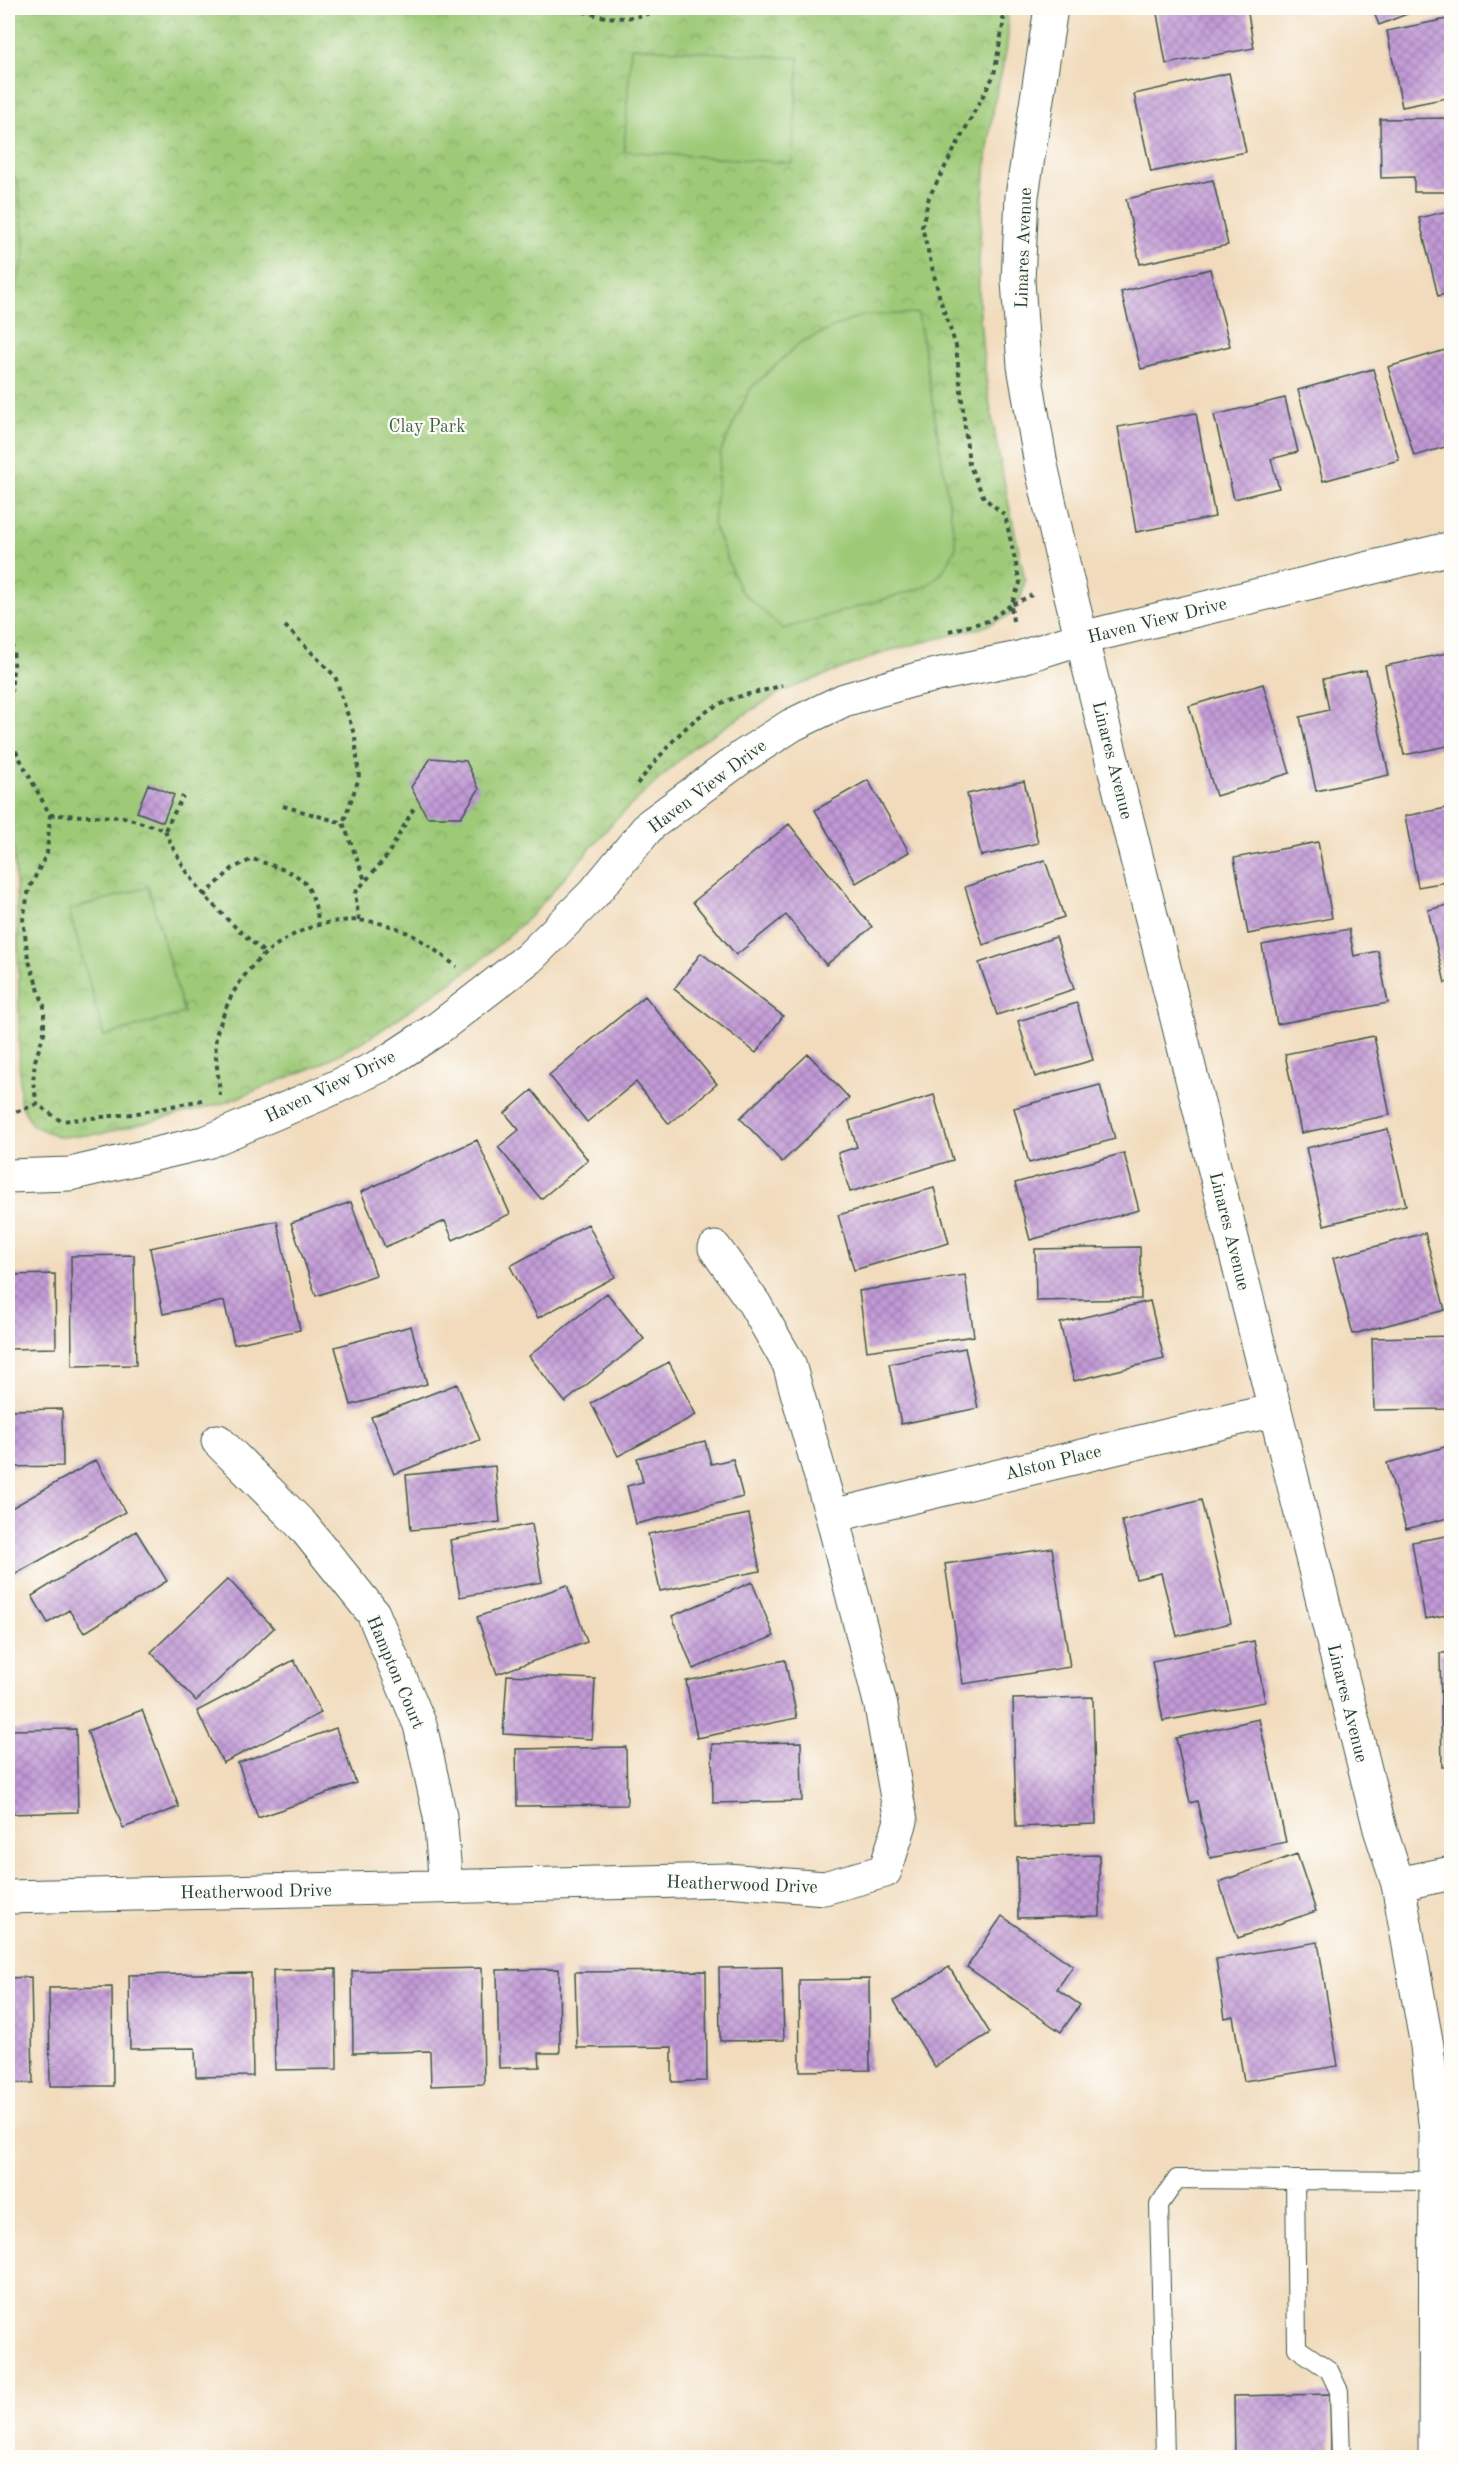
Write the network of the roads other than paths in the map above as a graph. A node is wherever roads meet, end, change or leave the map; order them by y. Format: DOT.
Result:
graph roads {
  1 [pos="1050,8"];
  2 [pos="1452,548"];
  3 [pos="1082,638"];
  4 [pos="8,1176"];
  5 [pos="715,1248"];
  6 [pos="1274,1410"];
  7 [pos="218,1441"];
  8 [pos="832,1516"];
  9 [pos="1452,1874"];
  10 [pos="1398,1884"];
  11 [pos="446,1886"];
  12 [pos="8,1897"];
  13 [pos="1295,2180"];
  14 [pos="1435,2181"];
  15 [pos="1165,2457"];
  16 [pos="1341,2457"];
  17 [pos="1435,2457"];
  1 -- 3 [label="street, Linares Avenue"];
  2 -- 3 [label="street, Haven View Drive"];
  3 -- 4 [label="street, Haven View Drive"];
  3 -- 6 [label="street, Linares Avenue"];
  5 -- 8 [label="street, Heatherwood Drive"];
  6 -- 8 [label="street, Alston Place"];
  6 -- 10 [label="street, Linares Avenue"];
  7 -- 11 [label="street, Hampton Court"];
  8 -- 11 [label="street, Heatherwood Drive"];
  9 -- 10 [label="street"];
  10 -- 14 [label="street, Linares Avenue"];
  11 -- 12 [label="street, Heatherwood Drive"];
  13 -- 14 [label="lane"];
  13 -- 15 [label="lane"];
  13 -- 16 [label="lane"];
  14 -- 17 [label="street, Linares Avenue"];
}
